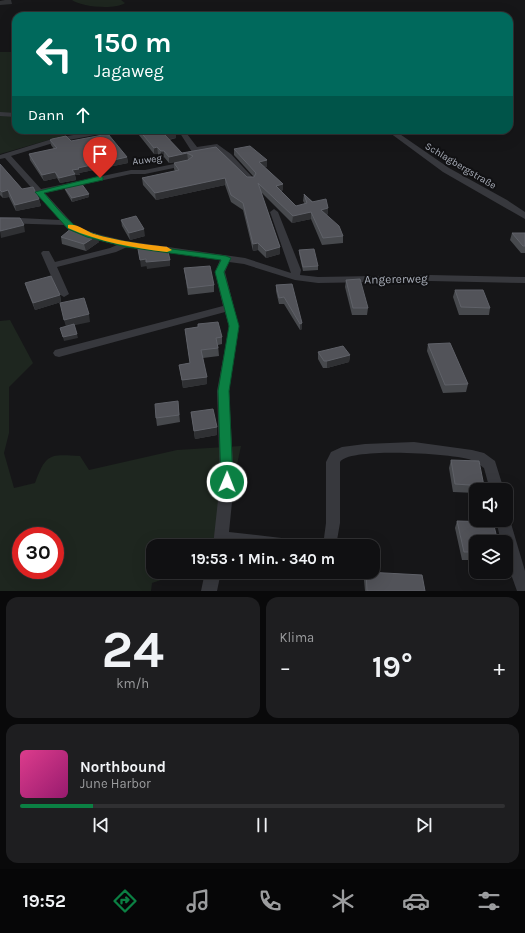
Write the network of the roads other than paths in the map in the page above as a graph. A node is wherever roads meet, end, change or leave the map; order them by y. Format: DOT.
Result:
graph roads {
  1 [pos="0,114"];
  2 [pos="12,115"];
  3 [pos="90,134"];
  4 [pos="184,134"];
  5 [pos="394,134"];
  6 [pos="3,156"];
  7 [pos="188,164"];
  8 [pos="251,180"];
  9 [pos="39,192"];
  10 [pos="274,212"];
  11 [pos="525,216"];
  12 [pos="0,220"];
  13 [pos="67,222"];
  14 [pos="126,244"];
  15 [pos="46,253"];
  16 [pos="226,258"];
  17 [pos="52,266"];
  18 [pos="295,277"];
  19 [pos="525,280"];
  20 [pos="64,294"];
  21 [pos="230,306"];
  22 [pos="59,353"];
  23 [pos="496,483"];
  24 [pos="506,527"];
  25 [pos="220,539"];
  26 [pos="331,539"];
  27 [pos="212,579"];
  28 [pos="209,591"];
  29 [pos="525,591"];
  1 -- 2 [label="street"];
  3 -- 6 [label="street"];
  4 -- 8 [label="street"];
  5 -- 11 [label="street, Schlagbergstraße"];
  6 -- 9 [label="street"];
  7 -- 9 [label="street, Auweg"];
  9 -- 13 [label="street"];
  10 -- 18 [label="street"];
  12 -- 13 [label="street"];
  13 -- 14 [label="street, Angererweg"];
  14 -- 16 [label="street, Angererweg"];
  14 -- 17 [label="street"];
  15 -- 17 [label="street"];
  16 -- 18 [label="street, Angererweg"];
  16 -- 21 [label="street"];
  17 -- 20 [label="street"];
  18 -- 19 [label="street, Angererweg"];
  21 -- 22 [label="street"];
  21 -- 25 [label="street"];
  23 -- 26 [label="street"];
  24 -- 29 [label="street"];
  27 -- 28 [label="street"];
}
